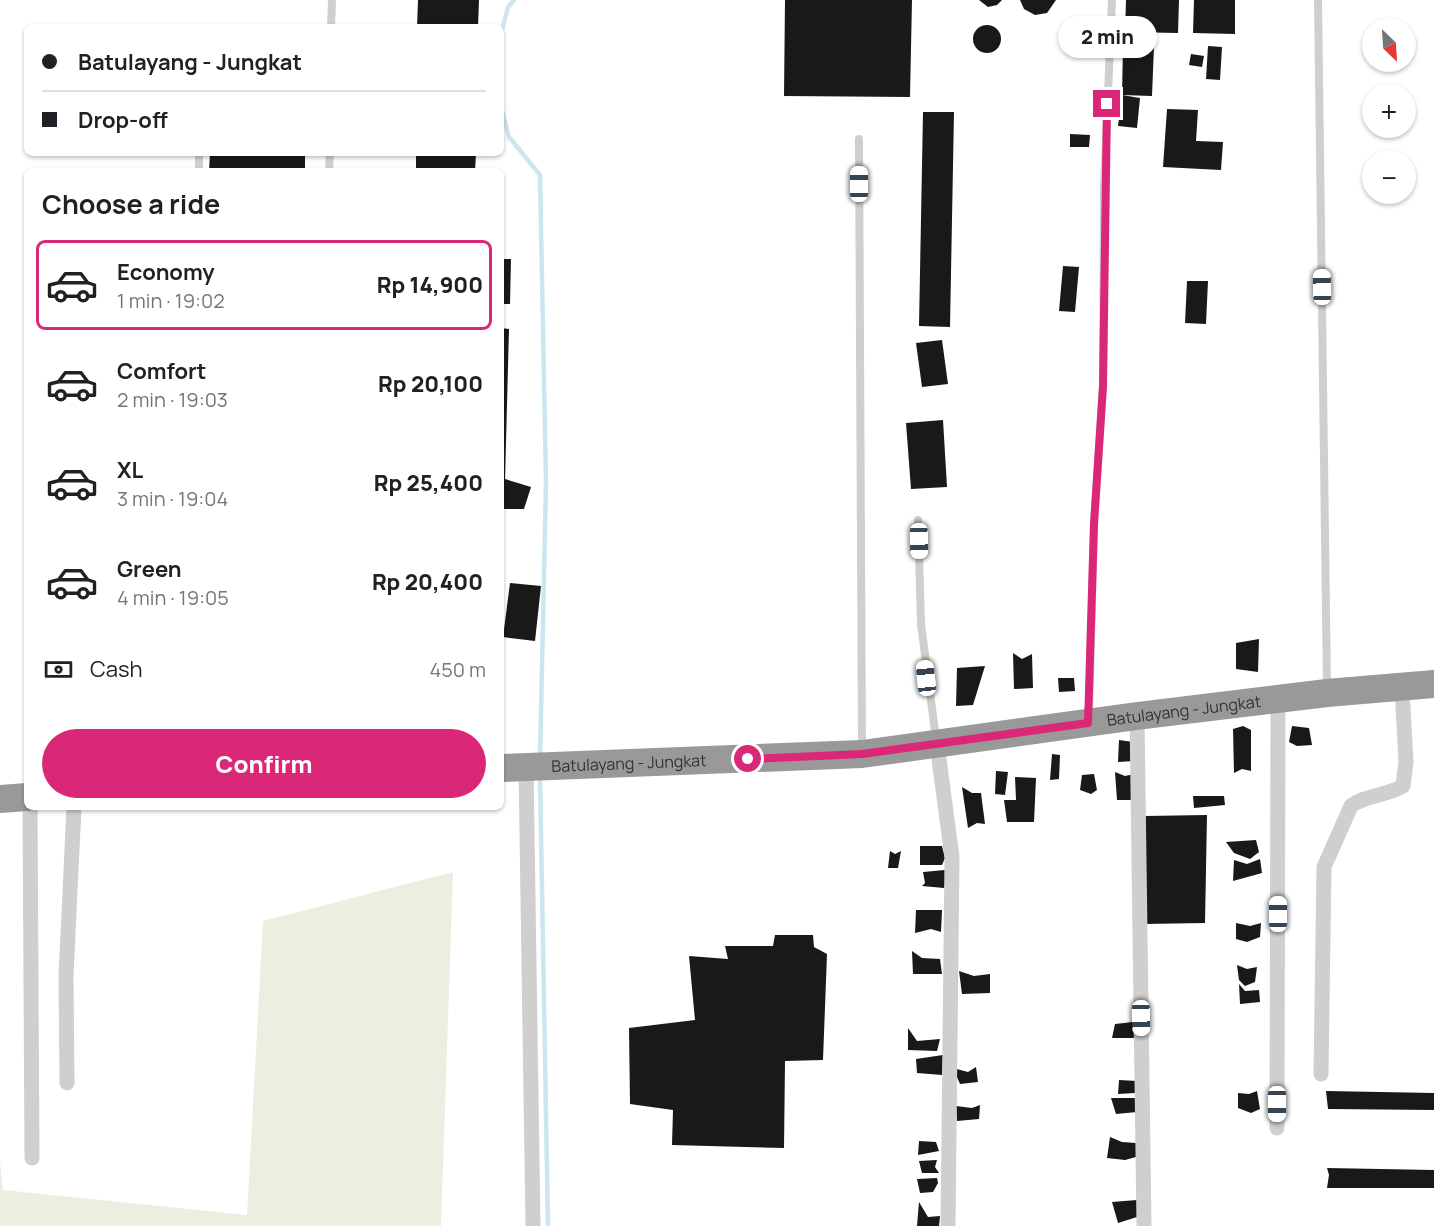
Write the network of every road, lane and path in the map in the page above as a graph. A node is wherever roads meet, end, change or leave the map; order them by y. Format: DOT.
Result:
graph roads {
  1 [pos="332,0"];
  2 [pos="1112,0"];
  3 [pos="1318,0"];
  4 [pos="332,24"];
  5 [pos="859,139"];
  6 [pos="918,520"];
  7 [pos="1434,684"];
  8 [pos="1402,688"];
  9 [pos="1327,693"];
  10 [pos="1278,699"];
  11 [pos="1137,716"];
  12 [pos="1088,723"];
  13 [pos="937,744"];
  14 [pos="862,754"];
  15 [pos="527,767"];
  16 [pos="24,797"];
  17 [pos="0,799"];
  18 [pos="30,810"];
  19 [pos="74,810"];
  20 [pos="1321,1074"];
  21 [pos="67,1083"];
  22 [pos="1277,1128"];
  23 [pos="32,1158"];
  24 [pos="1144,1225"];
  25 [pos="533,1226"];
  26 [pos="948,1226"];
  1 -- 4 [label="lane"];
  2 -- 12 [label="lane"];
  3 -- 9 [label="lane"];
  5 -- 14 [label="lane"];
  6 -- 13 [label="lane"];
  7 -- 8 [label="highway, Batulayang - Jungkat"];
  8 -- 9 [label="highway, Batulayang - Jungkat"];
  8 -- 20 [label="street"];
  9 -- 10 [label="highway, Batulayang - Jungkat"];
  10 -- 11 [label="highway, Batulayang - Jungkat"];
  10 -- 22 [label="street"];
  11 -- 12 [label="highway, Batulayang - Jungkat"];
  11 -- 24 [label="street"];
  12 -- 13 [label="highway, Batulayang - Jungkat"];
  13 -- 14 [label="highway, Batulayang - Jungkat"];
  13 -- 26 [label="street"];
  14 -- 15 [label="highway, Batulayang - Jungkat"];
  15 -- 25 [label="street"];
  16 -- 17 [label="highway"];
  18 -- 23 [label="street"];
  19 -- 21 [label="street"];
}
